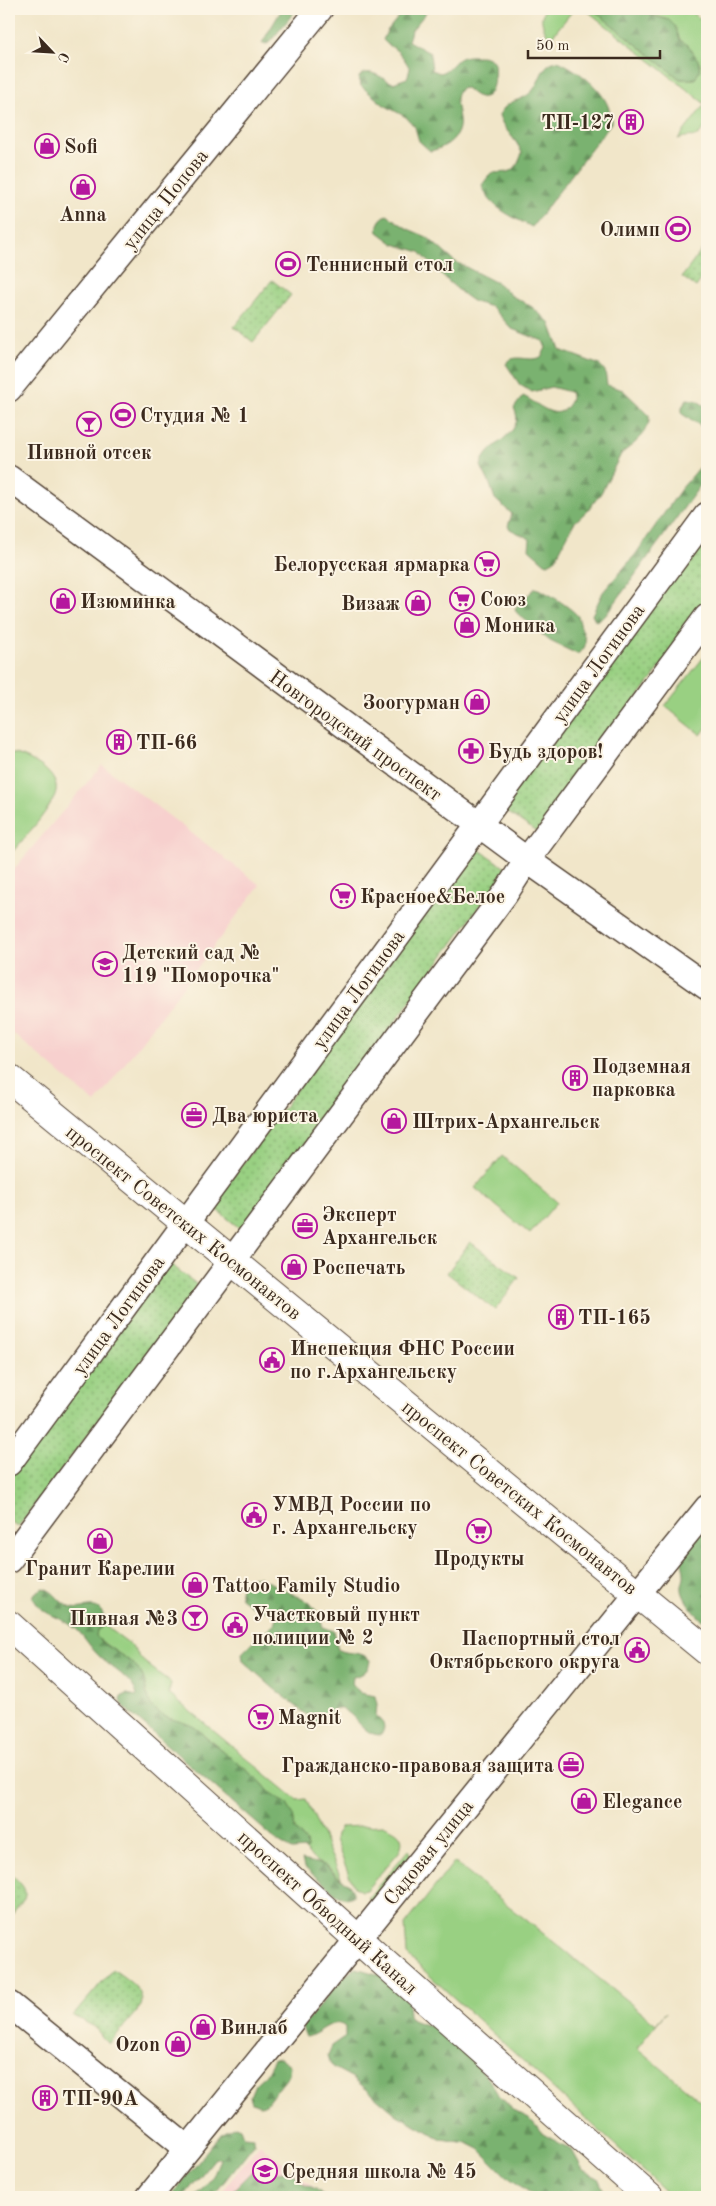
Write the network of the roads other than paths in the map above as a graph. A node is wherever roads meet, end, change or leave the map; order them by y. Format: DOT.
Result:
graph roads {
  1 [pos="320,9"];
  2 [pos="9,389"];
  3 [pos="9,478"];
  4 [pos="707,515"];
  5 [pos="707,617"];
  6 [pos="479,825"];
  7 [pos="527,860"];
  8 [pos="707,987"];
  9 [pos="9,1078"];
  10 [pos="186,1223"];
  11 [pos="231,1260"];
  12 [pos="9,1463"];
  13 [pos="707,1508"];
  14 [pos="9,1560"];
  15 [pos="638,1594"];
  16 [pos="9,1625"];
  17 [pos="707,1650"];
  18 [pos="358,1938"];
  19 [pos="9,2004"];
  20 [pos="188,2149"];
  21 [pos="149,2197"];
  22 [pos="649,2197"];
  1 -- 2 [label="street, улица Попова"];
  3 -- 6 [label="street, Новгородский проспект"];
  4 -- 6 [label="street, улица Логинова"];
  5 -- 7 [label="street"];
  6 -- 7 [label="street, Новгородский проспект"];
  6 -- 10 [label="street, улица Логинова"];
  7 -- 8 [label="street, Новгородский проспект"];
  7 -- 11 [label="street"];
  9 -- 10 [label="main road, проспект Советских Космонавтов"];
  10 -- 11 [label="main road, проспект Советских Космонавтов"];
  10 -- 12 [label="street, улица Логинова"];
  11 -- 14 [label="street"];
  11 -- 15 [label="main road, проспект Советских Космонавтов"];
  13 -- 15 [label="street, Садовая улица"];
  15 -- 17 [label="main road, проспект Советских Космонавтов"];
  15 -- 18 [label="street, Садовая улица"];
  16 -- 18 [label="main road, проспект Обводный Канал"];
  18 -- 20 [label="street, Садовая улица"];
  18 -- 22 [label="main road, проспект Обводный Канал"];
  19 -- 20 [label="street"];
  20 -- 21 [label="street, Садовая улица"];
}
